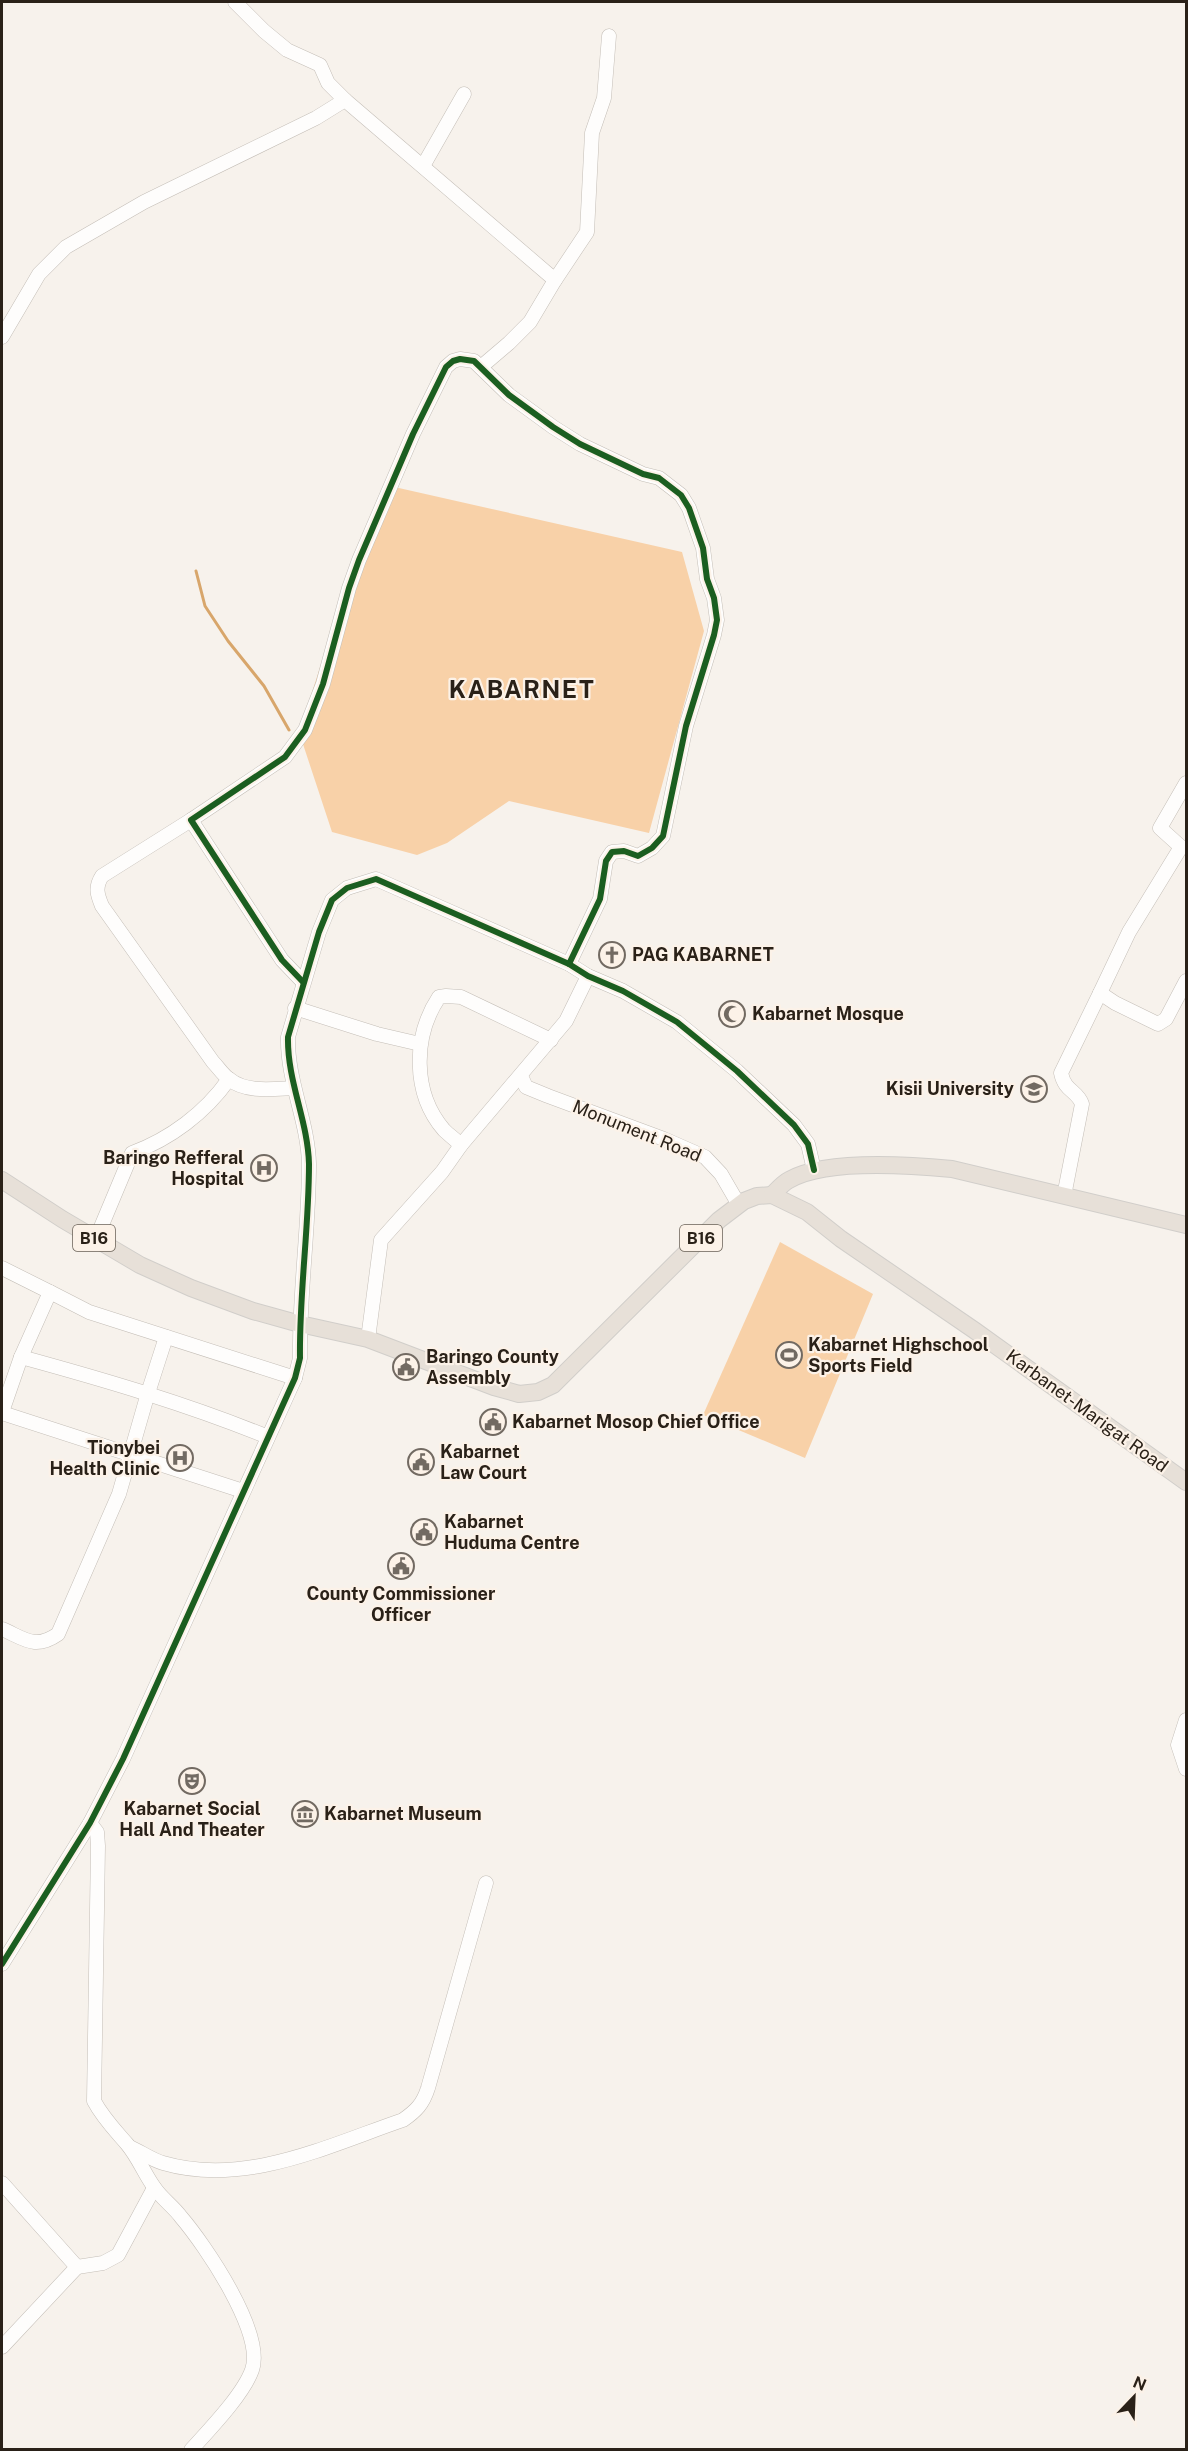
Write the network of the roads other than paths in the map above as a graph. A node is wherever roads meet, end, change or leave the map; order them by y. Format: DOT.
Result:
graph roads {
  1 [pos="235,2"];
  2 [pos="609,36"];
  3 [pos="464,94"];
  4 [pos="345,100"];
  5 [pos="423,166"];
  6 [pos="555,280"];
  7 [pos="2,336"];
  8 [pos="482,366"];
  9 [pos="1186,783"];
  10 [pos="191,820"];
  11 [pos="1184,849"];
  12 [pos="569,964"];
  13 [pos="588,976"];
  14 [pos="1186,981"];
  15 [pos="303,982"];
  16 [pos="1100,993"];
  17 [pos="295,1008"];
  18 [pos="551,1040"];
  19 [pos="420,1044"];
  20 [pos="521,1076"];
  21 [pos="229,1079"];
  22 [pos="293,1088"];
  23 [pos="461,1145"];
  24 [pos="814,1170"];
  25 [pos="2,1180"];
  26 [pos="772,1195"];
  27 [pos="1064,1196"];
  28 [pos="739,1205"];
  29 [pos="1186,1225"];
  30 [pos="96,1239"];
  31 [pos="2,1269"];
  32 [pos="50,1292"];
  33 [pos="300,1324"];
  34 [pos="166,1337"];
  35 [pos="368,1339"];
  36 [pos="21,1357"];
  37 [pos="295,1378"];
  38 [pos="148,1393"];
  39 [pos="2,1412"];
  40 [pos="268,1437"];
  41 [pos="131,1455"];
  42 [pos="1186,1482"];
  43 [pos="243,1491"];
  44 [pos="2,1629"];
  45 [pos="1186,1720"];
  46 [pos="1186,1770"];
  47 [pos="90,1823"];
  48 [pos="486,1883"];
  49 [pos="4,1957"];
  50 [pos="128,2146"];
  51 [pos="2,2183"];
  52 [pos="154,2188"];
  53 [pos="78,2267"];
  54 [pos="2,2347"];
  55 [pos="191,2450"];
  1 -- 4 [label="street"];
  2 -- 6 [label="street"];
  3 -- 5 [label="street"];
  4 -- 5 [label="street"];
  4 -- 7 [label="street"];
  5 -- 6 [label="street"];
  6 -- 8 [label="street"];
  8 -- 10 [label="street"];
  8 -- 12 [label="street"];
  9 -- 11 [label="street"];
  10 -- 15 [label="street"];
  10 -- 21 [label="street"];
  11 -- 16 [label="street"];
  12 -- 13 [label="street"];
  12 -- 15 [label="street"];
  13 -- 18 [label="street"];
  13 -- 24 [label="street"];
  14 -- 16 [label="street"];
  15 -- 17 [label="street"];
  16 -- 27 [label="street"];
  17 -- 19 [label="street"];
  17 -- 22 [label="street"];
  18 -- 19 [label="street"];
  18 -- 20 [label="street"];
  19 -- 23 [label="street"];
  20 -- 23 [label="street"];
  20 -- 28 [label="street, Monument Road"];
  21 -- 22 [label="street"];
  21 -- 30 [label="street"];
  22 -- 33 [label="street"];
  23 -- 35 [label="street"];
  24 -- 26 [label="main road"];
  24 -- 27 [label="main road"];
  25 -- 30 [label="main road, B16"];
  26 -- 28 [label="main road, B16"];
  26 -- 42 [label="main road, Karbanet-Marigat Road"];
  27 -- 29 [label="main road"];
  28 -- 35 [label="main road, B16"];
  30 -- 33 [label="main road, B16"];
  31 -- 32 [label="street"];
  32 -- 34 [label="street"];
  32 -- 36 [label="street"];
  33 -- 35 [label="main road, B16"];
  33 -- 37 [label="street"];
  34 -- 37 [label="street"];
  34 -- 38 [label="street"];
  36 -- 38 [label="street"];
  36 -- 39 [label="street"];
  37 -- 40 [label="street"];
  38 -- 40 [label="street"];
  38 -- 41 [label="street"];
  39 -- 41 [label="street"];
  40 -- 43 [label="street"];
  41 -- 43 [label="street"];
  41 -- 44 [label="street"];
  43 -- 47 [label="street"];
  45 -- 46 [label="street"];
  47 -- 49 [label="street"];
  47 -- 50 [label="street"];
  48 -- 50 [label="street"];
  50 -- 52 [label="street"];
  51 -- 53 [label="street"];
  52 -- 53 [label="street"];
  52 -- 55 [label="street"];
  53 -- 54 [label="street"];
}
